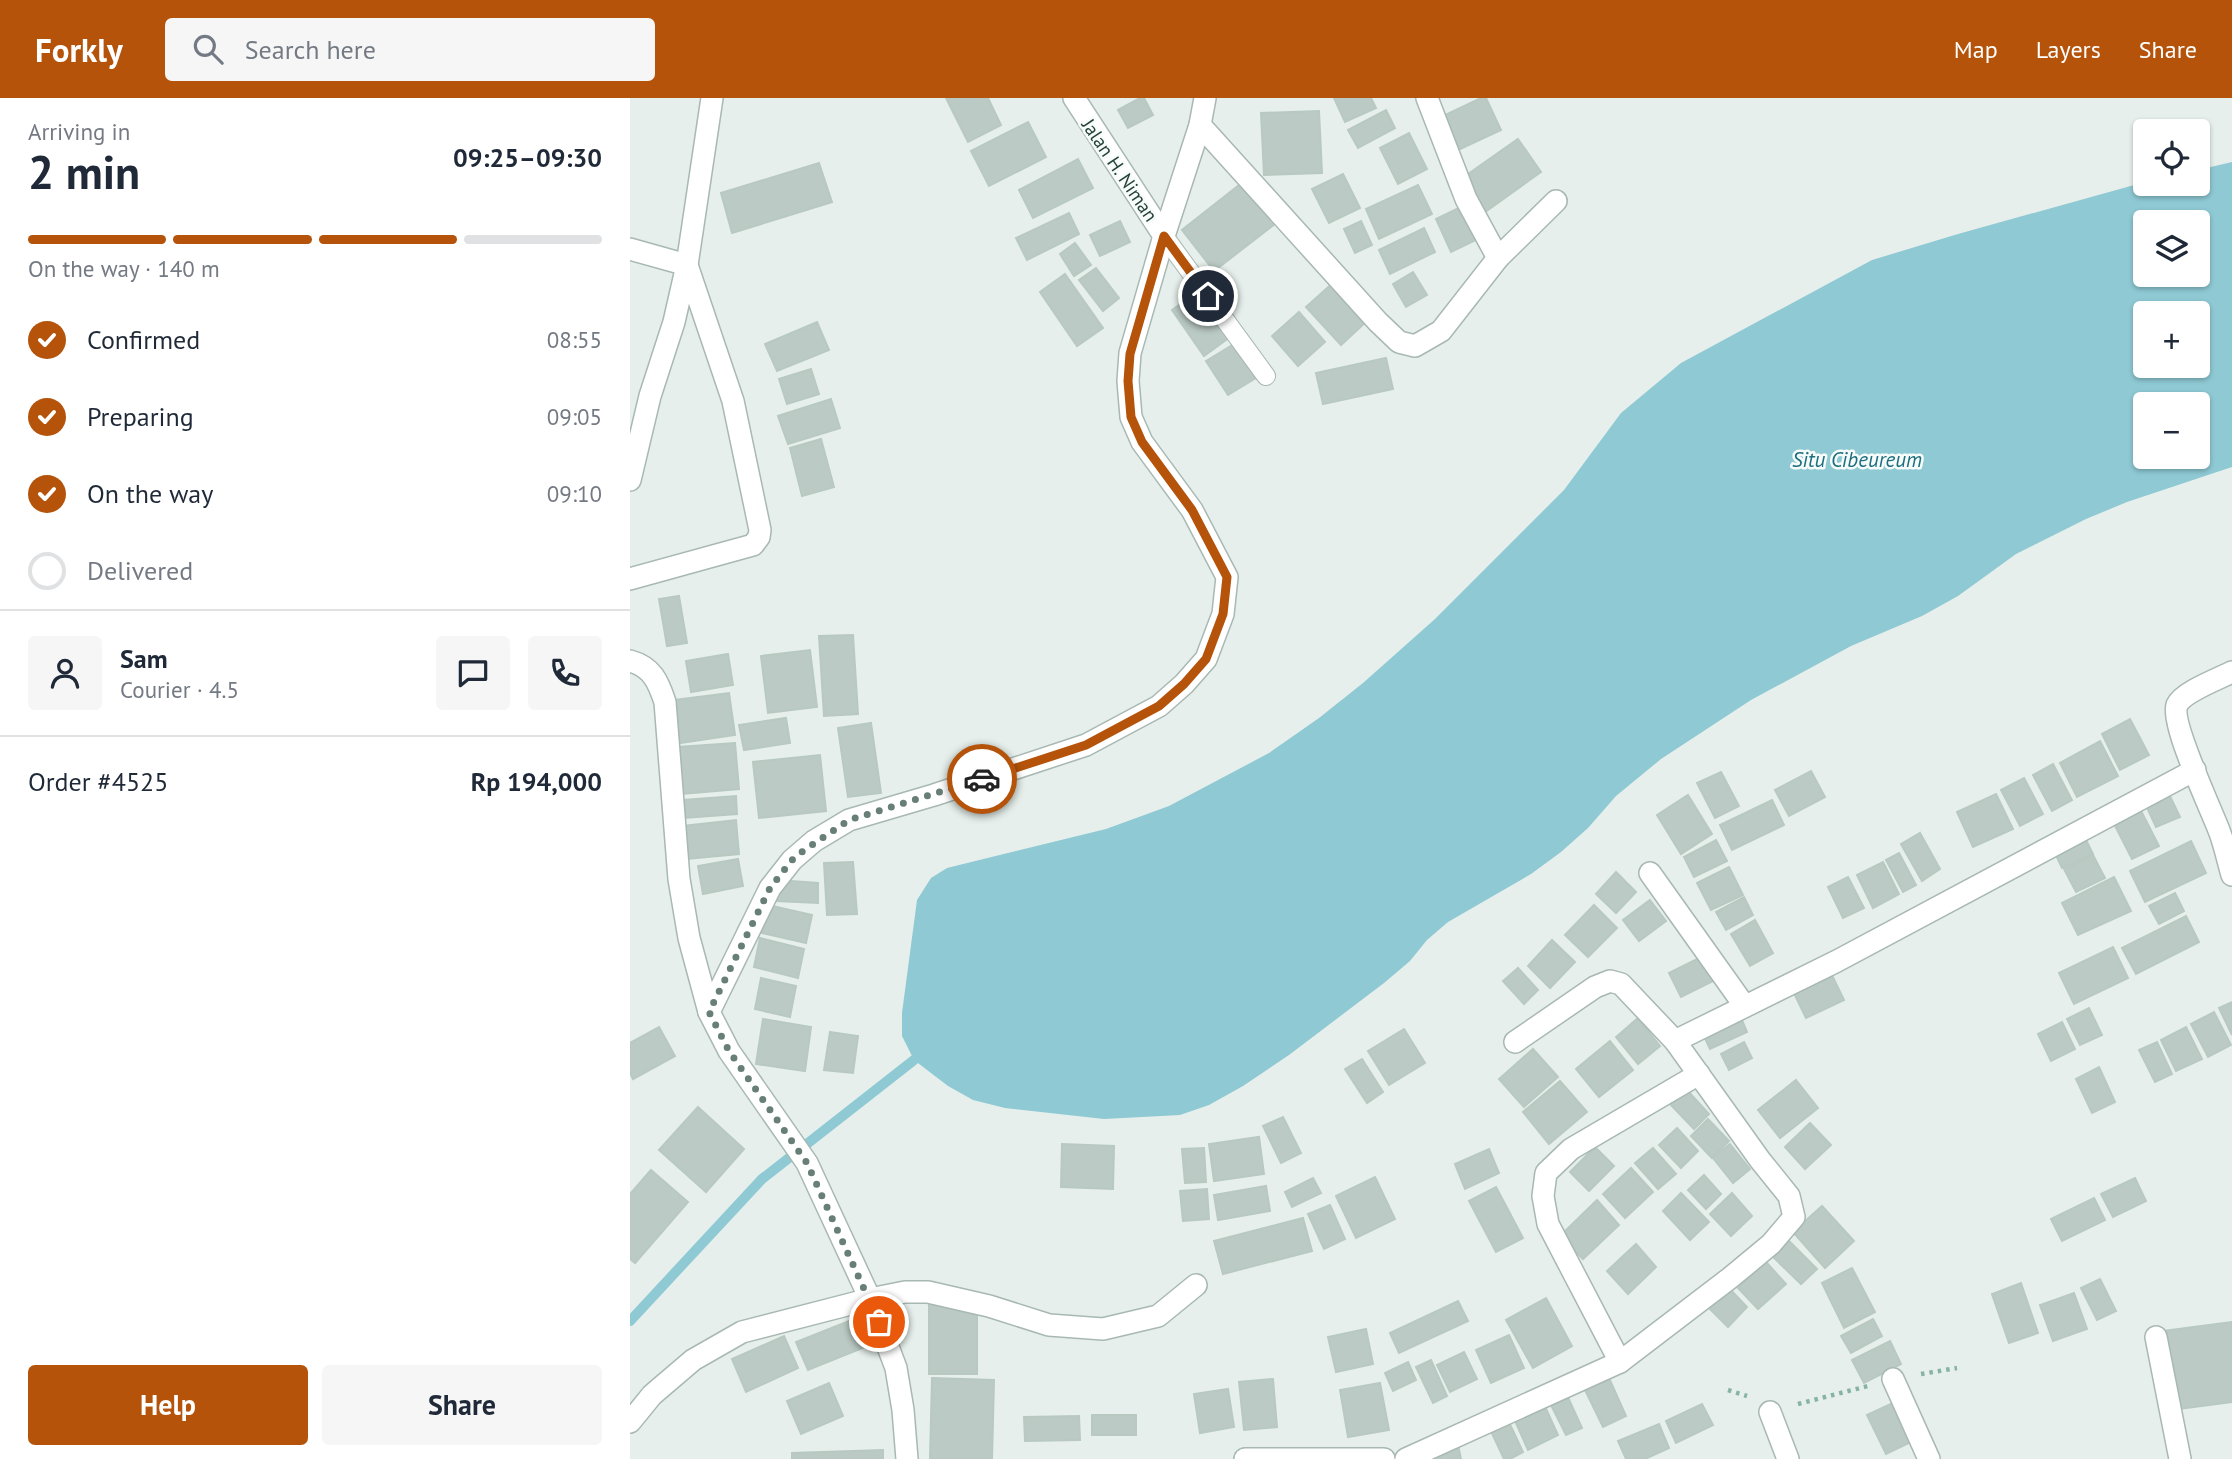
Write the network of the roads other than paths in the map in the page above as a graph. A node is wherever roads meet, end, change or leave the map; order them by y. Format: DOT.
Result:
graph roads {
  1 [pos="712,98"];
  2 [pos="1074,98"];
  3 [pos="1206,98"];
  4 [pos="1427,98"];
  5 [pos="1200,125"];
  6 [pos="1556,201"];
  7 [pos="1164,236"];
  8 [pos="630,249"];
  9 [pos="1499,258"];
  10 [pos="687,265"];
  11 [pos="1266,376"];
  12 [pos="630,480"];
  13 [pos="630,579"];
  14 [pos="630,661"];
  15 [pos="2232,672"];
  16 [pos="2195,770"];
  17 [pos="1650,873"];
  18 [pos="2232,875"];
  19 [pos="1744,1005"];
  20 [pos="709,1012"];
  21 [pos="1675,1041"];
  22 [pos="1514,1042"];
  23 [pos="1699,1074"];
  24 [pos="1196,1285"];
  25 [pos="870,1299"];
  26 [pos="2156,1337"];
  27 [pos="1620,1362"];
  28 [pos="1893,1379"];
  29 [pos="1770,1412"];
  30 [pos="630,1422"];
  31 [pos="907,1459"];
  32 [pos="1245,1459"];
  33 [pos="1384,1459"];
  34 [pos="1406,1459"];
  35 [pos="1788,1459"];
  36 [pos="1929,1459"];
  37 [pos="2180,1459"];
  1 -- 10 [label="street"];
  2 -- 7 [label="street, Jalan H. Niman"];
  3 -- 5 [label="street"];
  4 -- 9 [label="street"];
  5 -- 7 [label="street"];
  5 -- 9 [label="street"];
  6 -- 9 [label="street"];
  7 -- 11 [label="lane, Jalan H. Niman"];
  7 -- 20 [label="street"];
  8 -- 10 [label="street"];
  10 -- 12 [label="street"];
  10 -- 13 [label="street"];
  14 -- 20 [label="street"];
  15 -- 16 [label="street"];
  16 -- 18 [label="street"];
  16 -- 19 [label="street"];
  17 -- 19 [label="street"];
  19 -- 21 [label="street"];
  20 -- 25 [label="street"];
  21 -- 22 [label="street"];
  21 -- 23 [label="street"];
  23 -- 27 [label="street"];
  23 -- 27 [label="street"];
  24 -- 25 [label="street"];
  25 -- 30 [label="street"];
  25 -- 31 [label="street"];
  26 -- 37 [label="street"];
  27 -- 34 [label="street"];
  28 -- 36 [label="street"];
  29 -- 35 [label="street"];
  32 -- 33 [label="street"];
}
